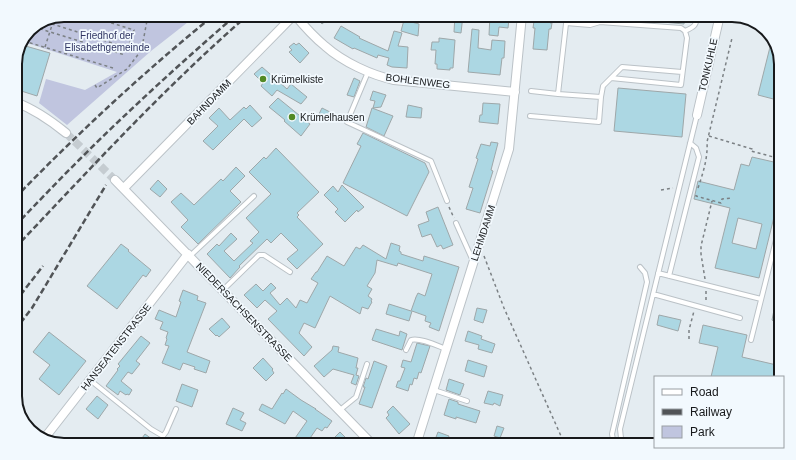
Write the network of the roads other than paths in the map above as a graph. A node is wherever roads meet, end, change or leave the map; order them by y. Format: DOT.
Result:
graph roads {
  1 [pos="287,22"];
  2 [pos="301,22"];
  3 [pos="521,22"];
  4 [pos="696,22"];
  5 [pos="718,22"];
  6 [pos="566,23"];
  7 [pos="685,31"];
  8 [pos="368,72"];
  9 [pos="682,72"];
  10 [pos="611,78"];
  11 [pos="531,91"];
  12 [pos="515,92"];
  13 [pos="558,94"];
  14 [pos="601,98"];
  15 [pos="22,104"];
  16 [pos="697,114"];
  17 [pos="530,116"];
  18 [pos="66,133"];
  19 [pos="690,143"];
  20 [pos="115,180"];
  21 [pos="124,188"];
  22 [pos="254,196"];
  23 [pos="447,201"];
  24 [pos="456,223"];
  25 [pos="774,249"];
  26 [pos="189,255"];
  27 [pos="474,263"];
  28 [pos="640,267"];
  29 [pos="290,272"];
  30 [pos="658,273"];
  31 [pos="669,276"];
  32 [pos="223,290"];
  33 [pos="653,294"];
  34 [pos="762,299"];
  35 [pos="740,318"];
  36 [pos="751,340"];
  37 [pos="446,349"];
  38 [pos="406,350"];
  39 [pos="367,364"];
  40 [pos="90,380"];
  41 [pos="434,390"];
  42 [pos="467,401"];
  43 [pos="176,409"];
  44 [pos="339,410"];
  45 [pos="47,435"];
  46 [pos="366,438"];
  47 [pos="418,438"];
  48 [pos="613,438"];
  49 [pos="621,438"];
  1 -- 21 [label="street, BAHNDAMM"];
  2 -- 8 [label="street, BOHLENWEG"];
  3 -- 12 [label="street, LEHMDAMM"];
  4 -- 7 [label="lane"];
  5 -- 16 [label="street, TONKUHLE"];
  6 -- 7 [label="lane"];
  6 -- 13 [label="lane"];
  7 -- 9 [label="lane"];
  8 -- 12 [label="street, BOHLENWEG"];
  8 -- 23 [label="lane"];
  9 -- 10 [label="lane"];
  9 -- 10 [label="lane"];
  10 -- 14 [label="lane"];
  11 -- 13 [label="lane"];
  12 -- 27 [label="street, LEHMDAMM"];
  13 -- 14 [label="lane"];
  14 -- 17 [label="lane"];
  15 -- 18 [label="street"];
  16 -- 19 [label="lane"];
  19 -- 30 [label="lane"];
  19 -- 31 [label="lane"];
  20 -- 21 [label="street, NIEDERSACHSENSTRASSE"];
  21 -- 26 [label="street, NIEDERSACHSENSTRASSE"];
  22 -- 26 [label="lane"];
  24 -- 27 [label="lane"];
  25 -- 34 [label="lane"];
  26 -- 32 [label="street, NIEDERSACHSENSTRASSE"];
  26 -- 40 [label="street, HANSEATENSTRASSE"];
  27 -- 37 [label="street, LEHMDAMM"];
  28 -- 48 [label="lane"];
  29 -- 32 [label="lane"];
  30 -- 31 [label="lane"];
  30 -- 33 [label="lane"];
  31 -- 34 [label="lane"];
  32 -- 44 [label="street, NIEDERSACHSENSTRASSE"];
  33 -- 35 [label="lane"];
  33 -- 49 [label="lane"];
  34 -- 36 [label="lane"];
  37 -- 38 [label="lane"];
  37 -- 41 [label="street, LEHMDAMM"];
  39 -- 44 [label="lane"];
  40 -- 43 [label="lane"];
  40 -- 45 [label="street, HANSEATENSTRASSE"];
  41 -- 42 [label="lane"];
  41 -- 47 [label="street, LEHMDAMM"];
  44 -- 46 [label="street, NIEDERSACHSENSTRASSE"];
}
